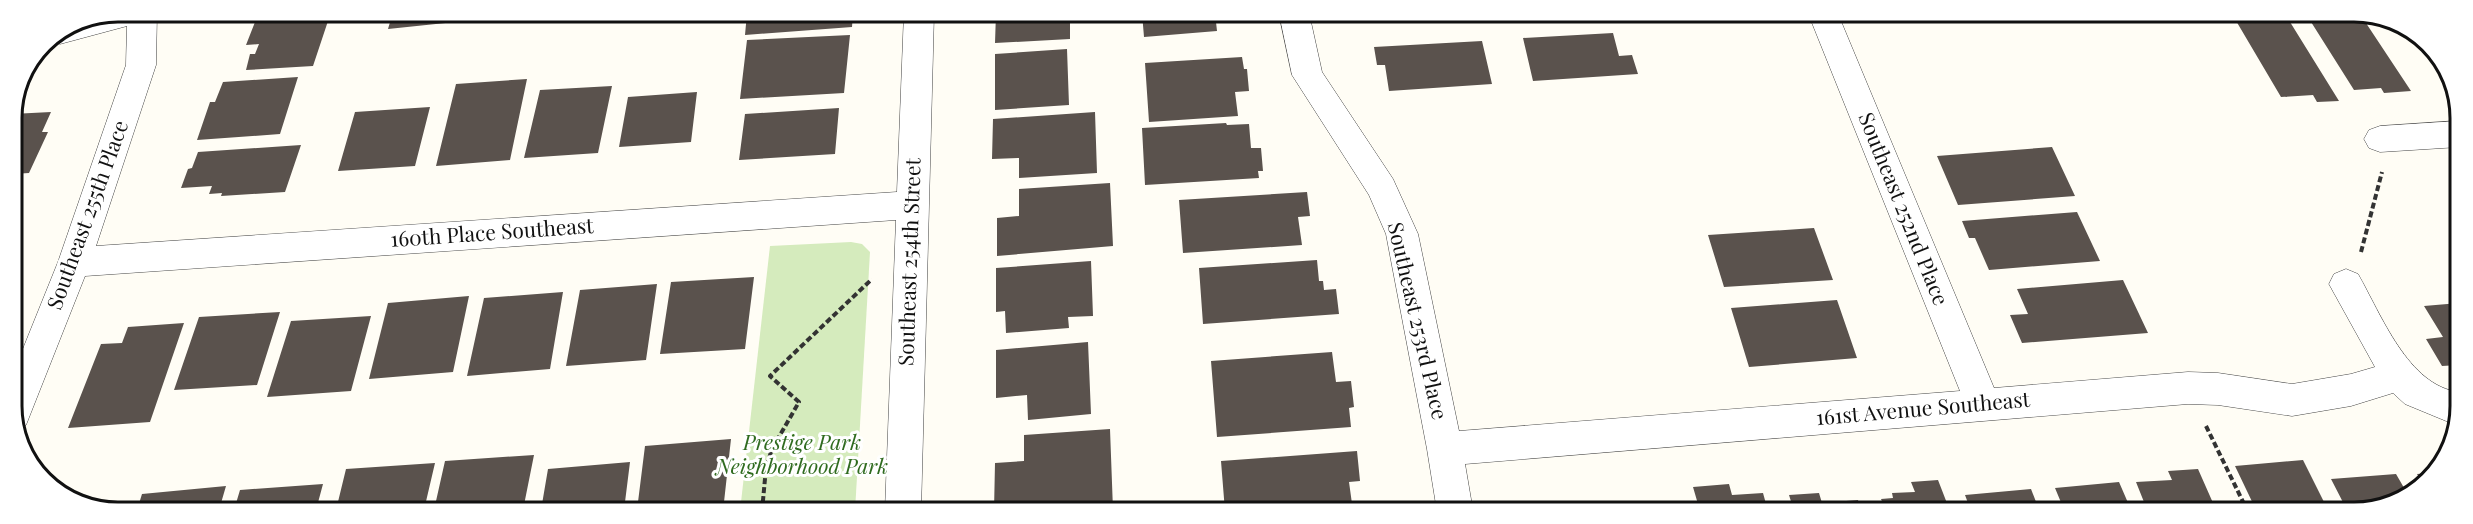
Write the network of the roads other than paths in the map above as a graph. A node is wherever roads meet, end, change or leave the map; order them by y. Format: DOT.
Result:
graph roads {
  1 [pos="140,23"];
  2 [pos="919,23"];
  3 [pos="1295,23"];
  4 [pos="1827,23"];
  5 [pos="2450,135"];
  6 [pos="2380,140"];
  7 [pos="911,204"];
  8 [pos="74,262"];
  9 [pos="2346,284"];
  10 [pos="2398,376"];
  11 [pos="23,391"];
  12 [pos="1983,404"];
  13 [pos="2450,407"];
  14 [pos="1445,449"];
  15 [pos="903,502"];
  16 [pos="1454,502"];
  1 -- 8 [label="street, Southeast 255th Place"];
  2 -- 7 [label="street, Southeast 254th Street"];
  3 -- 14 [label="street, Southeast 253rd Place"];
  4 -- 12 [label="street, Southeast 252nd Place"];
  5 -- 6 [label="street"];
  7 -- 8 [label="street, 160th Place Southeast"];
  7 -- 15 [label="street, Southeast 254th Street"];
  8 -- 11 [label="street, Southeast 255th Place"];
  9 -- 10 [label="street"];
  10 -- 12 [label="street, 161st Avenue Southeast"];
  10 -- 13 [label="street"];
  12 -- 14 [label="street, 161st Avenue Southeast"];
  14 -- 16 [label="street, Southeast 253rd Place"];
}
